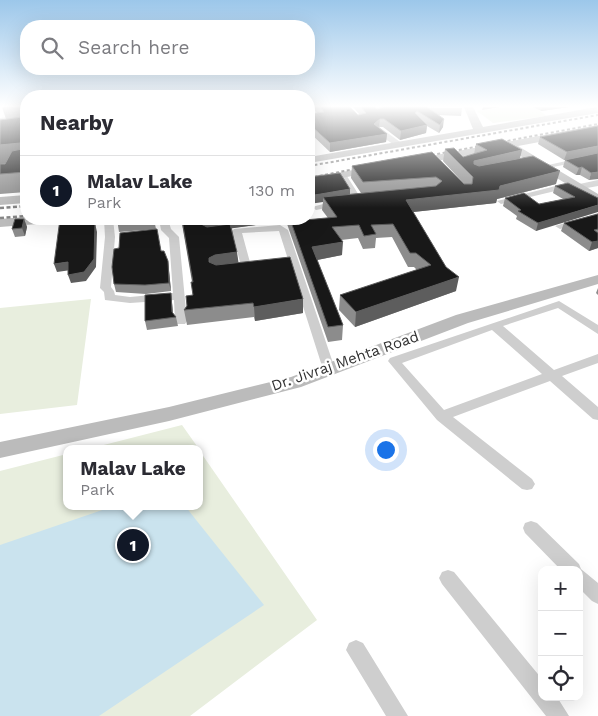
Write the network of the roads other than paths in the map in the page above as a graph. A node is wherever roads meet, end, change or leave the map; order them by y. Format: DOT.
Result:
graph roads {
  1 [pos="393,140"];
  2 [pos="419,140"];
  3 [pos="533,140"];
  4 [pos="399,144"];
  5 [pos="509,145"];
  6 [pos="598,156"];
  7 [pos="315,159"];
  8 [pos="433,159"];
  9 [pos="404,164"];
  10 [pos="535,164"];
  11 [pos="385,167"];
  12 [pos="443,169"];
  13 [pos="342,175"];
  14 [pos="315,180"];
  15 [pos="598,183"];
  16 [pos="573,186"];
  17 [pos="20,199"];
  18 [pos="598,199"];
  19 [pos="0,201"];
  20 [pos="501,201"];
  21 [pos="316,207"];
  22 [pos="598,216"];
  23 [pos="20,221"];
  24 [pos="0,223"];
  25 [pos="110,225"];
  26 [pos="164,225"];
  27 [pos="560,226"];
  28 [pos="185,228"];
  29 [pos="165,232"];
  30 [pos="266,268"];
  31 [pos="247,270"];
  32 [pos="232,272"];
  33 [pos="598,273"];
  34 [pos="598,279"];
  35 [pos="178,296"];
  36 [pos="553,299"];
  37 [pos="181,321"];
  38 [pos="492,321"];
  39 [pos="598,330"];
  40 [pos="424,342"];
  41 [pos="598,358"];
  42 [pos="327,363"];
  43 [pos="552,374"];
  44 [pos="596,409"];
  45 [pos="442,416"];
  46 [pos="0,445"];
  47 [pos="0,450"];
  48 [pos="528,484"];
  49 [pos="531,528"];
  50 [pos="569,566"];
  51 [pos="448,578"];
  52 [pos="583,580"];
  53 [pos="598,595"];
  54 [pos="356,650"];
  55 [pos="538,690"];
  56 [pos="547,701"];
  57 [pos="398,716"];
  58 [pos="559,716"];
  1 -- 4 [label="street"];
  2 -- 4 [label="street"];
  3 -- 5 [label="street"];
  4 -- 7 [label="street"];
  5 -- 8 [label="street"];
  5 -- 10 [label="street"];
  6 -- 10 [label="street"];
  8 -- 9 [label="street"];
  8 -- 12 [label="street"];
  10 -- 16 [label="street"];
  11 -- 13 [label="street"];
  13 -- 14 [label="street"];
  13 -- 21 [label="street"];
  15 -- 16 [label="street"];
  16 -- 18 [label="street"];
  16 -- 20 [label="street"];
  17 -- 19 [label="street"];
  22 -- 27 [label="street"];
  23 -- 24 [label="street"];
  25 -- 35 [label="street"];
  26 -- 29 [label="street"];
  28 -- 29 [label="street"];
  29 -- 35 [label="street"];
  30 -- 31 [label="street"];
  31 -- 32 [label="street"];
  31 -- 42 [label="street"];
  33 -- 42 [label="street"];
  34 -- 36 [label="street, Dr. Jivraj Mehta Road"];
  35 -- 37 [label="street"];
  36 -- 38 [label="street, Dr. Jivraj Mehta Road"];
  36 -- 39 [label="street"];
  38 -- 40 [label="street, Dr. Jivraj Mehta Road"];
  38 -- 43 [label="street"];
  40 -- 45 [label="street"];
  40 -- 47 [label="street, Dr. Jivraj Mehta Road"];
  41 -- 43 [label="street"];
  42 -- 46 [label="street"];
  43 -- 44 [label="street"];
  43 -- 45 [label="street"];
  45 -- 48 [label="street"];
  49 -- 50 [label="street"];
  51 -- 55 [label="street"];
  52 -- 53 [label="street"];
  54 -- 57 [label="street"];
  56 -- 58 [label="street"];
}
